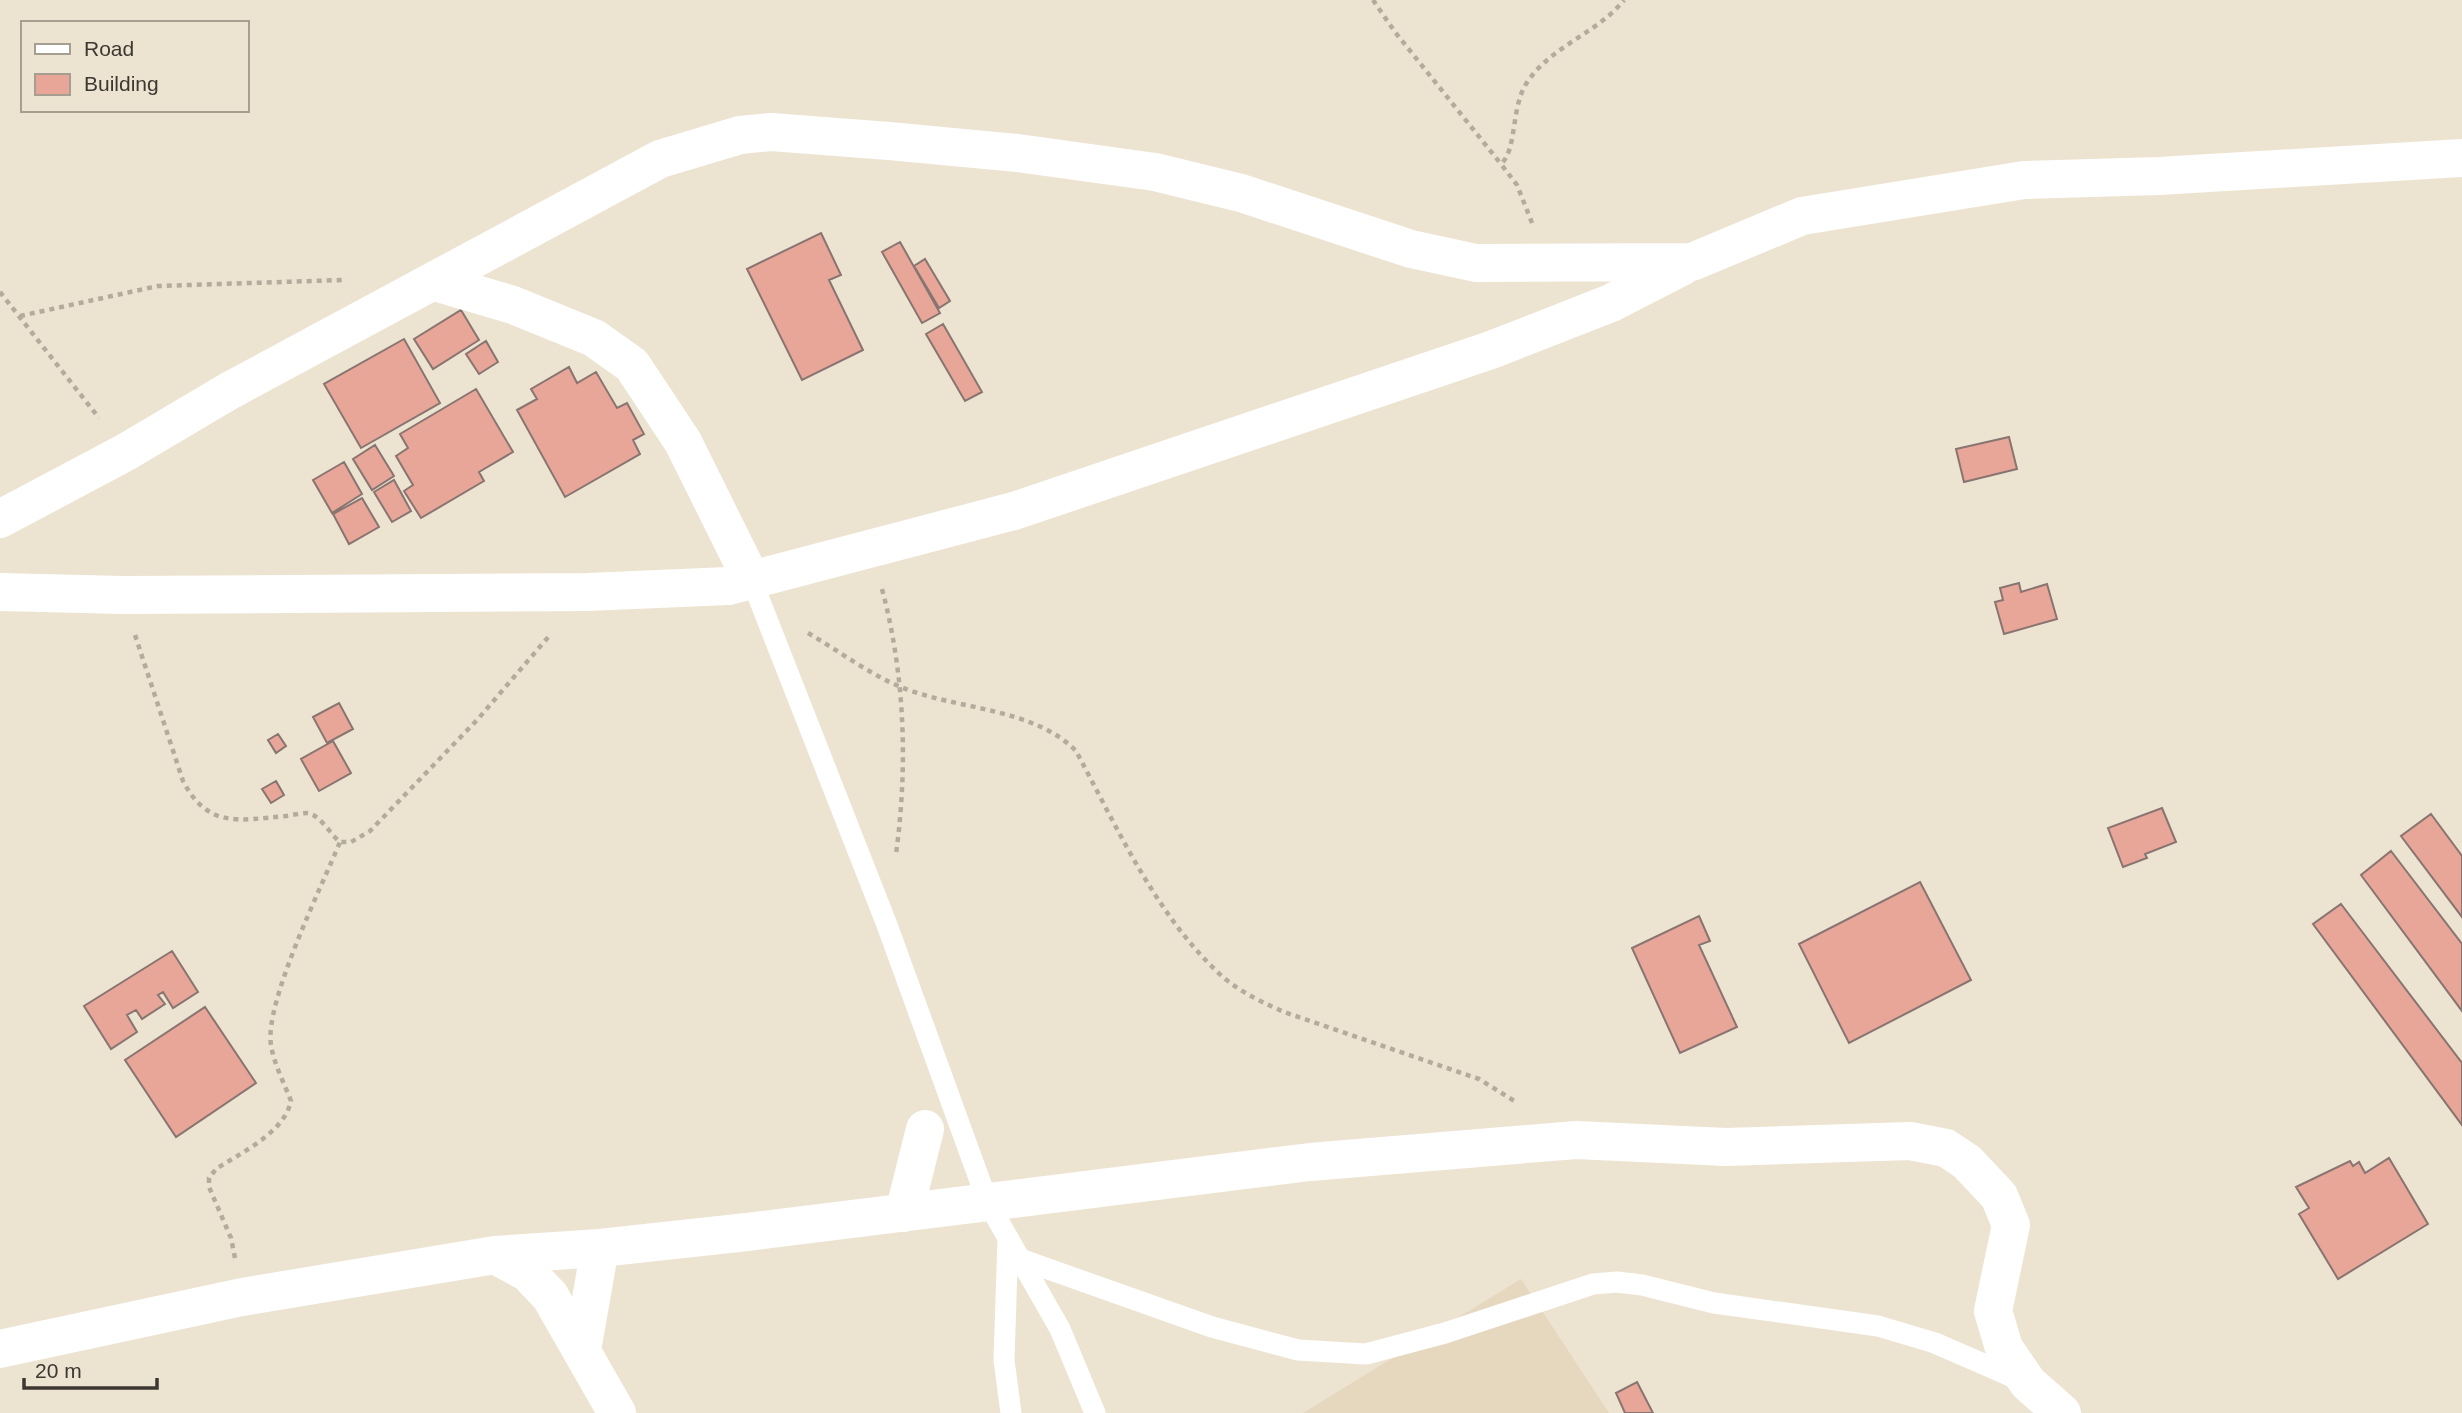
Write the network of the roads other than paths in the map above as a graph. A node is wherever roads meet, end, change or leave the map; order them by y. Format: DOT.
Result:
graph roads {
  1 [pos="2462,158"];
  2 [pos="1692,262"];
  3 [pos="420,290"];
  4 [pos="0,519"];
  5 [pos="0,592"];
  6 [pos="757,593"];
  7 [pos="925,1129"];
  8 [pos="988,1203"];
  9 [pos="904,1213"];
  10 [pos="1008,1238"];
  11 [pos="600,1248"];
  12 [pos="495,1255"];
  13 [pos="1020,1259"];
  14 [pos="0,1349"];
  15 [pos="582,1350"];
  16 [pos="2028,1383"];
  17 [pos="617,1413"];
  18 [pos="1011,1413"];
  19 [pos="1095,1413"];
  20 [pos="2062,1413"];
  1 -- 2 [label="street"];
  2 -- 3 [label="street"];
  2 -- 6 [label="street"];
  3 -- 4 [label="street"];
  3 -- 6 [label="street"];
  5 -- 6 [label="street"];
  6 -- 8 [label="lane"];
  7 -- 9 [label="street"];
  8 -- 9 [label="street"];
  8 -- 10 [label="lane"];
  8 -- 16 [label="street"];
  9 -- 11 [label="street"];
  10 -- 13 [label="lane"];
  10 -- 18 [label="lane"];
  11 -- 12 [label="street"];
  11 -- 15 [label="street"];
  12 -- 14 [label="street"];
  12 -- 15 [label="street"];
  13 -- 16 [label="lane"];
  13 -- 19 [label="lane"];
  15 -- 17 [label="street"];
  16 -- 20 [label="street"];
}
